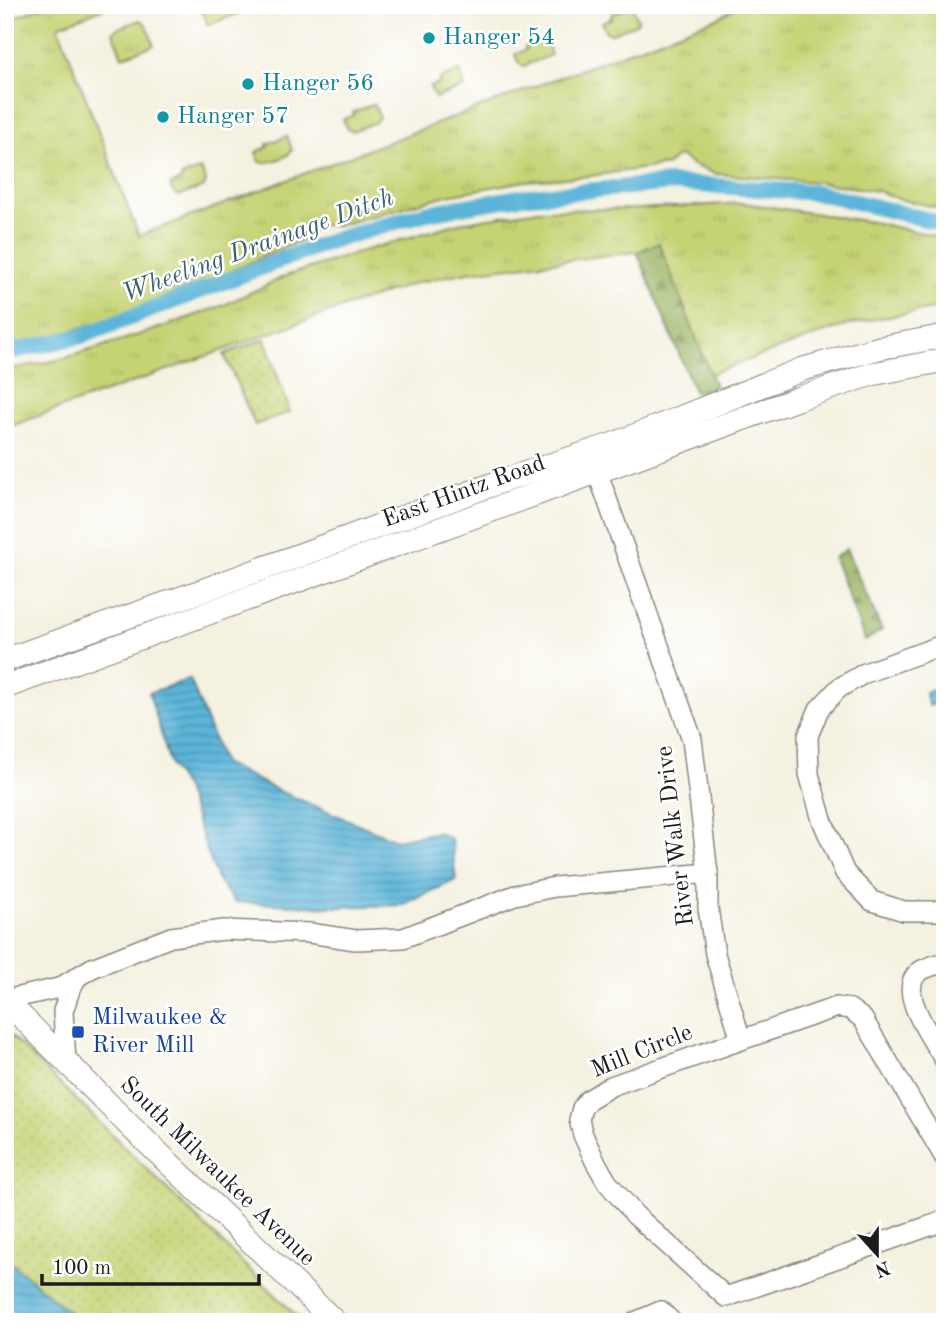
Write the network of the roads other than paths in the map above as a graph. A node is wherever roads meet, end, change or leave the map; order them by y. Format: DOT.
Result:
graph roads {
  1 [pos="945,336"];
  2 [pos="945,360"];
  3 [pos="597,471"];
  4 [pos="945,644"];
  5 [pos="5,660"];
  6 [pos="5,687"];
  7 [pos="708,873"];
  8 [pos="945,908"];
  9 [pos="945,962"];
  10 [pos="76,979"];
  11 [pos="5,1000"];
  12 [pos="741,1040"];
  13 [pos="945,1061"];
  14 [pos="66,1062"];
  15 [pos="945,1158"];
  16 [pos="945,1219"];
  17 [pos="335,1322"];
  18 [pos="635,1322"];
  19 [pos="672,1322"];
  1 -- 5 [label="main road, East Hintz Road"];
  2 -- 3 [label="main road, East Hintz Road"];
  3 -- 6 [label="main road, East Hintz Road"];
  3 -- 7 [label="street, River Walk Drive"];
  4 -- 8 [label="street"];
  7 -- 10 [label="street"];
  7 -- 12 [label="street, River Walk Drive"];
  9 -- 13 [label="street"];
  10 -- 11 [label="street"];
  10 -- 14 [label="street"];
  11 -- 14 [label="main road, South Milwaukee Avenue"];
  12 -- 15 [label="street, Mill Circle"];
  12 -- 16 [label="street, Mill Circle"];
  14 -- 17 [label="main road, South Milwaukee Avenue"];
  18 -- 19 [label="street"];
}
